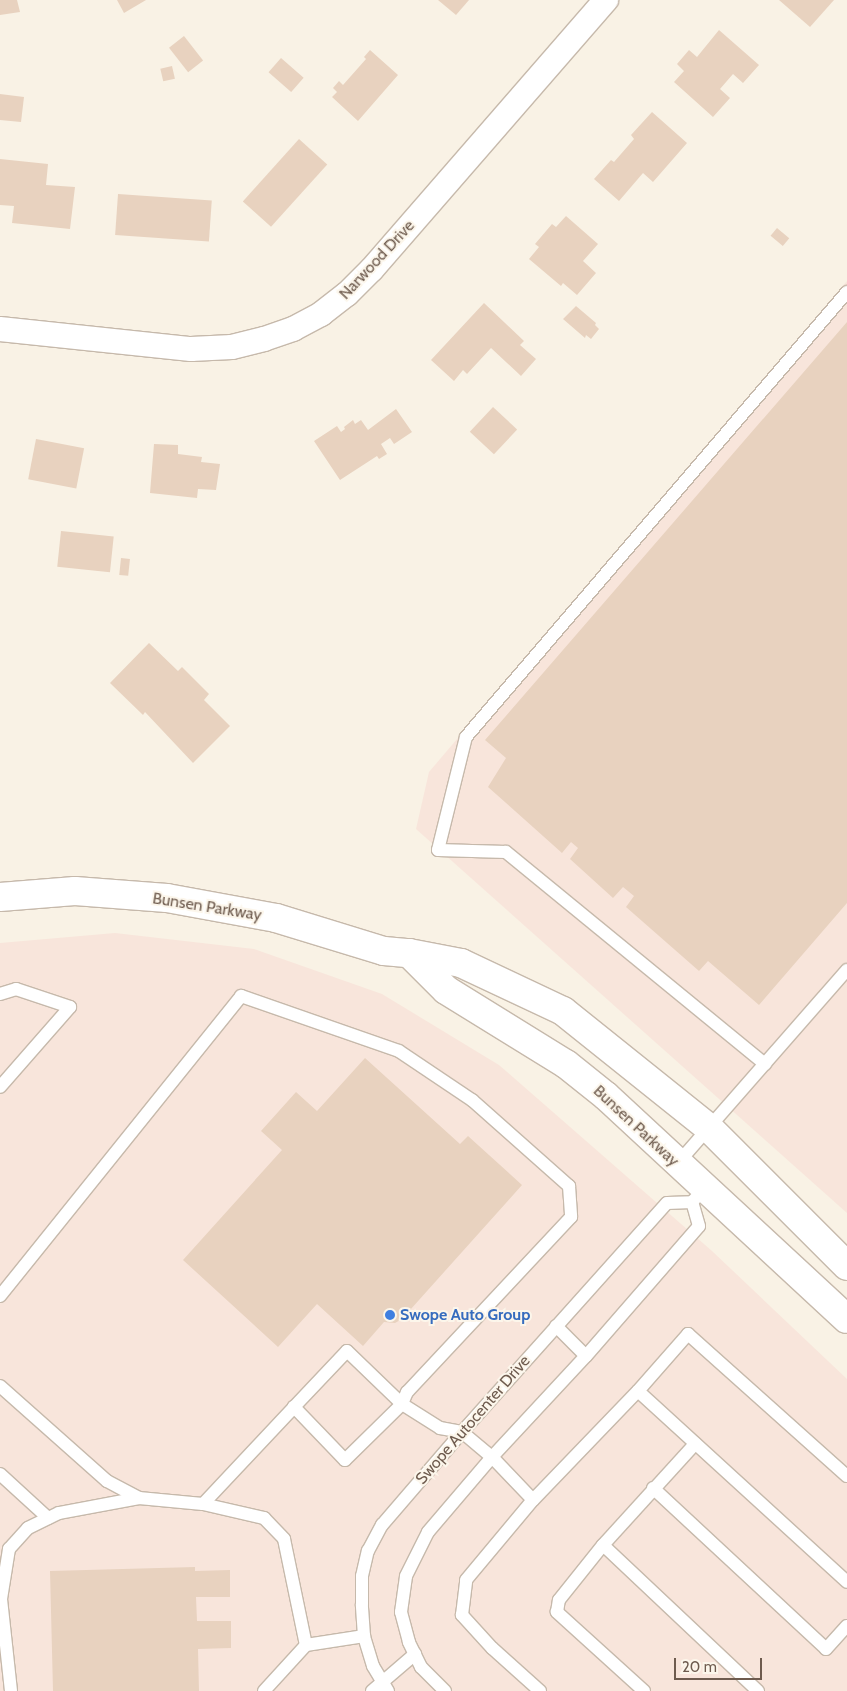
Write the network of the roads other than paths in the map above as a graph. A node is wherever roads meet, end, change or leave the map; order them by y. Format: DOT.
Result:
graph roads {
  1 [pos="606,0"];
  2 [pos="847,292"];
  3 [pos="0,329"];
  4 [pos="0,897"];
  5 [pos="410,953"];
  6 [pos="847,970"];
  7 [pos="0,994"];
  8 [pos="765,1064"];
  9 [pos="0,1087"];
  10 [pos="709,1128"];
  11 [pos="678,1164"];
  12 [pos="698,1196"];
  13 [pos="847,1266"];
  14 [pos="0,1296"];
  15 [pos="847,1319"];
  16 [pos="556,1326"];
  17 [pos="586,1356"];
  18 [pos="0,1386"];
  19 [pos="638,1391"];
  20 [pos="402,1404"];
  21 [pos="294,1406"];
  22 [pos="462,1432"];
  23 [pos="695,1444"];
  24 [pos="492,1457"];
  25 [pos="0,1474"];
  26 [pos="847,1476"];
  27 [pos="653,1488"];
  28 [pos="139,1498"];
  29 [pos="533,1500"];
  30 [pos="203,1504"];
  31 [pos="48,1518"];
  32 [pos="603,1545"];
  33 [pos="2,1579"];
  34 [pos="847,1582"];
  35 [pos="847,1626"];
  36 [pos="364,1636"];
  37 [pos="306,1645"];
  38 [pos="415,1654"];
  39 [pos="0,1680"];
  40 [pos="385,1686"];
  41 [pos="10,1690"];
  42 [pos="264,1691"];
  43 [pos="372,1691"];
  44 [pos="445,1691"];
  45 [pos="540,1691"];
  46 [pos="644,1691"];
  47 [pos="758,1691"];
  1 -- 3 [label="street, Narwood Drive"];
  2 -- 8 [label="lane"];
  4 -- 5 [label="street, Bunsen Parkway"];
  5 -- 10 [label="street, Bunsen Parkway"];
  5 -- 11 [label="street, Bunsen Parkway"];
  6 -- 8 [label="lane"];
  7 -- 9 [label="lane"];
  8 -- 10 [label="lane"];
  10 -- 11 [label="lane"];
  10 -- 13 [label="street, Bunsen Parkway"];
  11 -- 12 [label="street, Bunsen Parkway"];
  12 -- 15 [label="street, Bunsen Parkway"];
  12 -- 16 [label="lane, Swope Autocenter Drive"];
  12 -- 17 [label="lane"];
  14 -- 20 [label="lane"];
  16 -- 17 [label="lane"];
  16 -- 22 [label="lane, Swope Autocenter Drive"];
  17 -- 24 [label="lane"];
  18 -- 28 [label="lane"];
  19 -- 23 [label="lane"];
  19 -- 26 [label="lane"];
  19 -- 29 [label="lane"];
  20 -- 21 [label="lane"];
  20 -- 21 [label="lane"];
  20 -- 22 [label="lane"];
  21 -- 30 [label="lane"];
  22 -- 24 [label="lane"];
  22 -- 36 [label="lane, Swope Autocenter Drive"];
  23 -- 27 [label="lane"];
  23 -- 34 [label="lane"];
  24 -- 29 [label="lane"];
  24 -- 38 [label="lane"];
  25 -- 31 [label="lane"];
  27 -- 32 [label="lane"];
  27 -- 35 [label="lane"];
  28 -- 30 [label="lane"];
  28 -- 31 [label="lane"];
  29 -- 45 [label="lane"];
  30 -- 37 [label="lane"];
  31 -- 33 [label="lane"];
  32 -- 46 [label="lane"];
  32 -- 47 [label="lane"];
  33 -- 41 [label="lane"];
  36 -- 37 [label="lane"];
  36 -- 40 [label="lane, Swope Autocenter Drive"];
  37 -- 42 [label="lane"];
  38 -- 40 [label="lane"];
  38 -- 44 [label="lane"];
  39 -- 41 [label="lane"];
  40 -- 43 [label="lane"];
}
